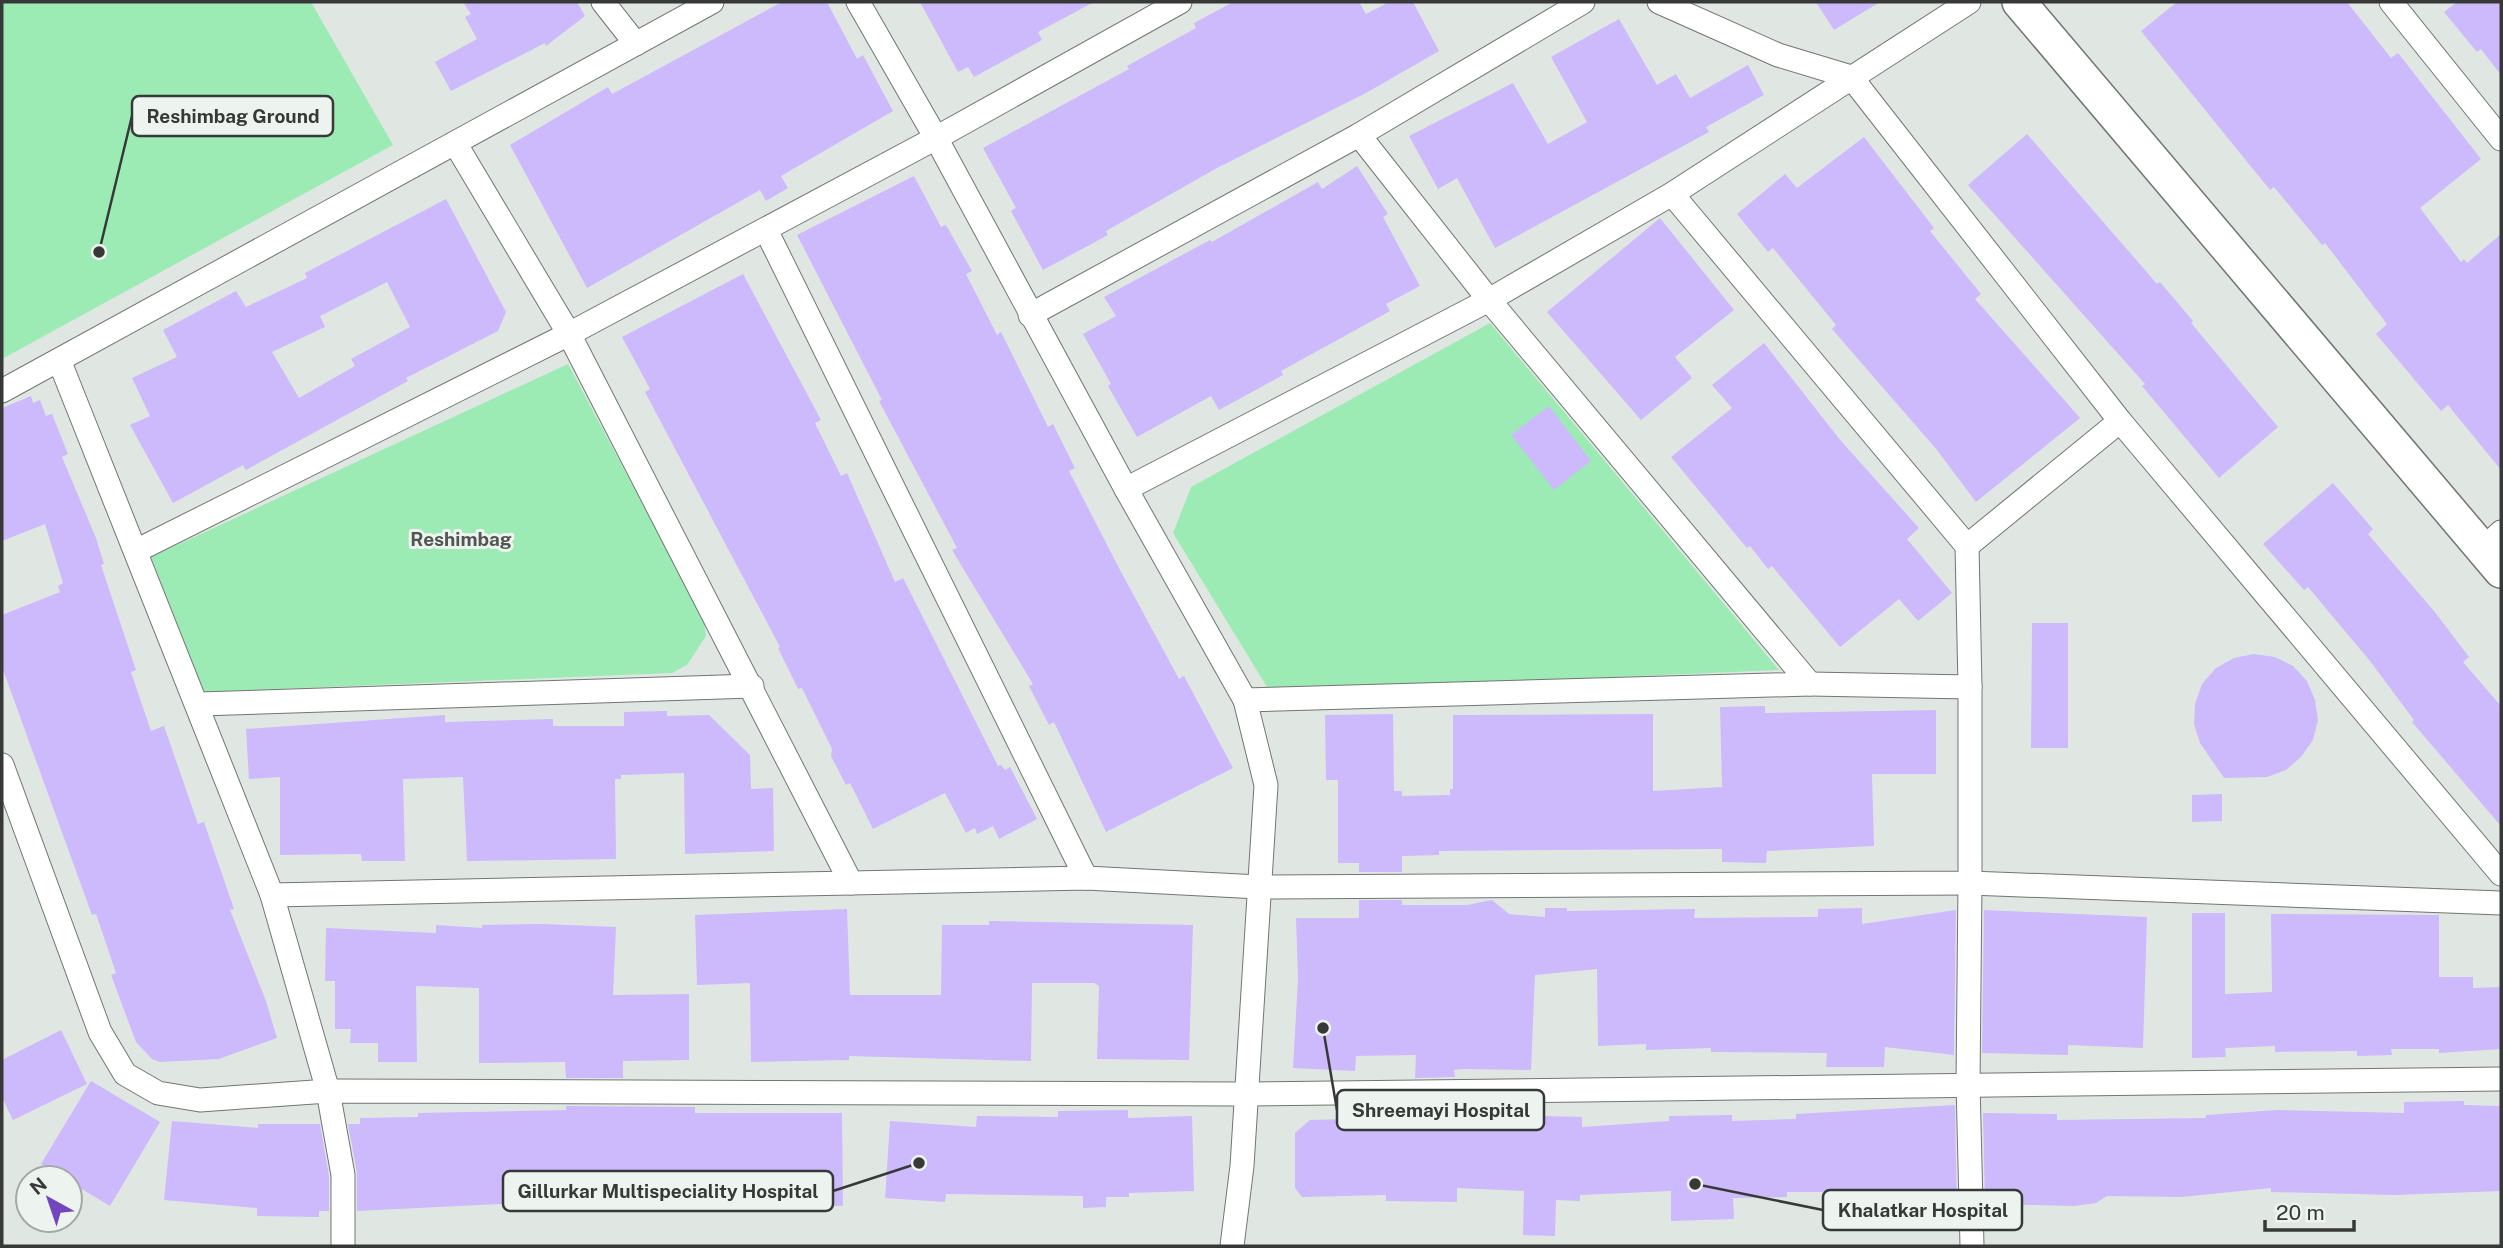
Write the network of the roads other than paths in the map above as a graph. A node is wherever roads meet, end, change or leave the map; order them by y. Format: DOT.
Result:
graph roads {
  1 [pos="603,2"];
  2 [pos="712,2"];
  3 [pos="858,2"];
  4 [pos="1180,2"];
  5 [pos="1583,2"];
  6 [pos="1659,2"];
  7 [pos="1969,2"];
  8 [pos="2019,2"];
  9 [pos="2391,2"];
  10 [pos="636,44"];
  11 [pos="1851,77"];
  12 [pos="1359,135"];
  13 [pos="936,138"];
  14 [pos="2501,139"];
  15 [pos="455,143"];
  16 [pos="1672,194"];
  17 [pos="766,230"];
  18 [pos="1489,300"];
  19 [pos="1030,315"];
  20 [pos="569,334"];
  21 [pos="59,360"];
  22 [pos="2,391"];
  23 [pos="2120,421"];
  24 [pos="1126,489"];
  25 [pos="1967,546"];
  26 [pos="136,551"];
  27 [pos="2495,551"];
  28 [pos="1810,684"];
  29 [pos="751,686"];
  30 [pos="1970,687"];
  31 [pos="1245,699"];
  32 [pos="199,704"];
  33 [pos="2,765"];
  34 [pos="2501,874"];
  35 [pos="1086,878"];
  36 [pos="851,883"];
  37 [pos="1970,883"];
  38 [pos="1259,887"];
  39 [pos="272,895"];
  40 [pos="2501,903"];
  41 [pos="2501,1079"];
  42 [pos="1968,1083"];
  43 [pos="328,1091"];
  44 [pos="1245,1094"];
  45 [pos="342,1246"];
  46 [pos="1232,1246"];
  47 [pos="1972,1246"];
  1 -- 10 [label="street"];
  2 -- 10 [label="street"];
  3 -- 13 [label="street"];
  4 -- 13 [label="street"];
  5 -- 12 [label="street"];
  6 -- 11 [label="street"];
  7 -- 11 [label="street"];
  8 -- 27 [label="street"];
  9 -- 14 [label="street"];
  10 -- 15 [label="street"];
  11 -- 16 [label="street"];
  11 -- 23 [label="street"];
  12 -- 18 [label="street"];
  12 -- 19 [label="street"];
  13 -- 17 [label="street"];
  13 -- 19 [label="street"];
  15 -- 20 [label="street"];
  15 -- 21 [label="street"];
  16 -- 18 [label="street"];
  16 -- 25 [label="street"];
  17 -- 20 [label="street"];
  17 -- 35 [label="street"];
  18 -- 24 [label="street"];
  18 -- 28 [label="street"];
  19 -- 24 [label="street"];
  20 -- 26 [label="street"];
  20 -- 29 [label="street"];
  21 -- 22 [label="street"];
  21 -- 26 [label="street"];
  23 -- 25 [label="street"];
  23 -- 34 [label="street"];
  24 -- 31 [label="street"];
  25 -- 30 [label="street"];
  26 -- 32 [label="street"];
  28 -- 30 [label="street"];
  28 -- 31 [label="street"];
  29 -- 32 [label="street"];
  29 -- 36 [label="street"];
  30 -- 37 [label="street"];
  31 -- 38 [label="street"];
  32 -- 39 [label="street"];
  33 -- 43 [label="street"];
  35 -- 36 [label="street"];
  35 -- 38 [label="street"];
  36 -- 39 [label="street"];
  37 -- 38 [label="street"];
  37 -- 40 [label="street"];
  37 -- 42 [label="street"];
  38 -- 44 [label="street"];
  39 -- 43 [label="street"];
  41 -- 42 [label="street"];
  42 -- 44 [label="street"];
  42 -- 47 [label="street"];
  43 -- 44 [label="street"];
  43 -- 45 [label="street"];
  44 -- 46 [label="street"];
}
